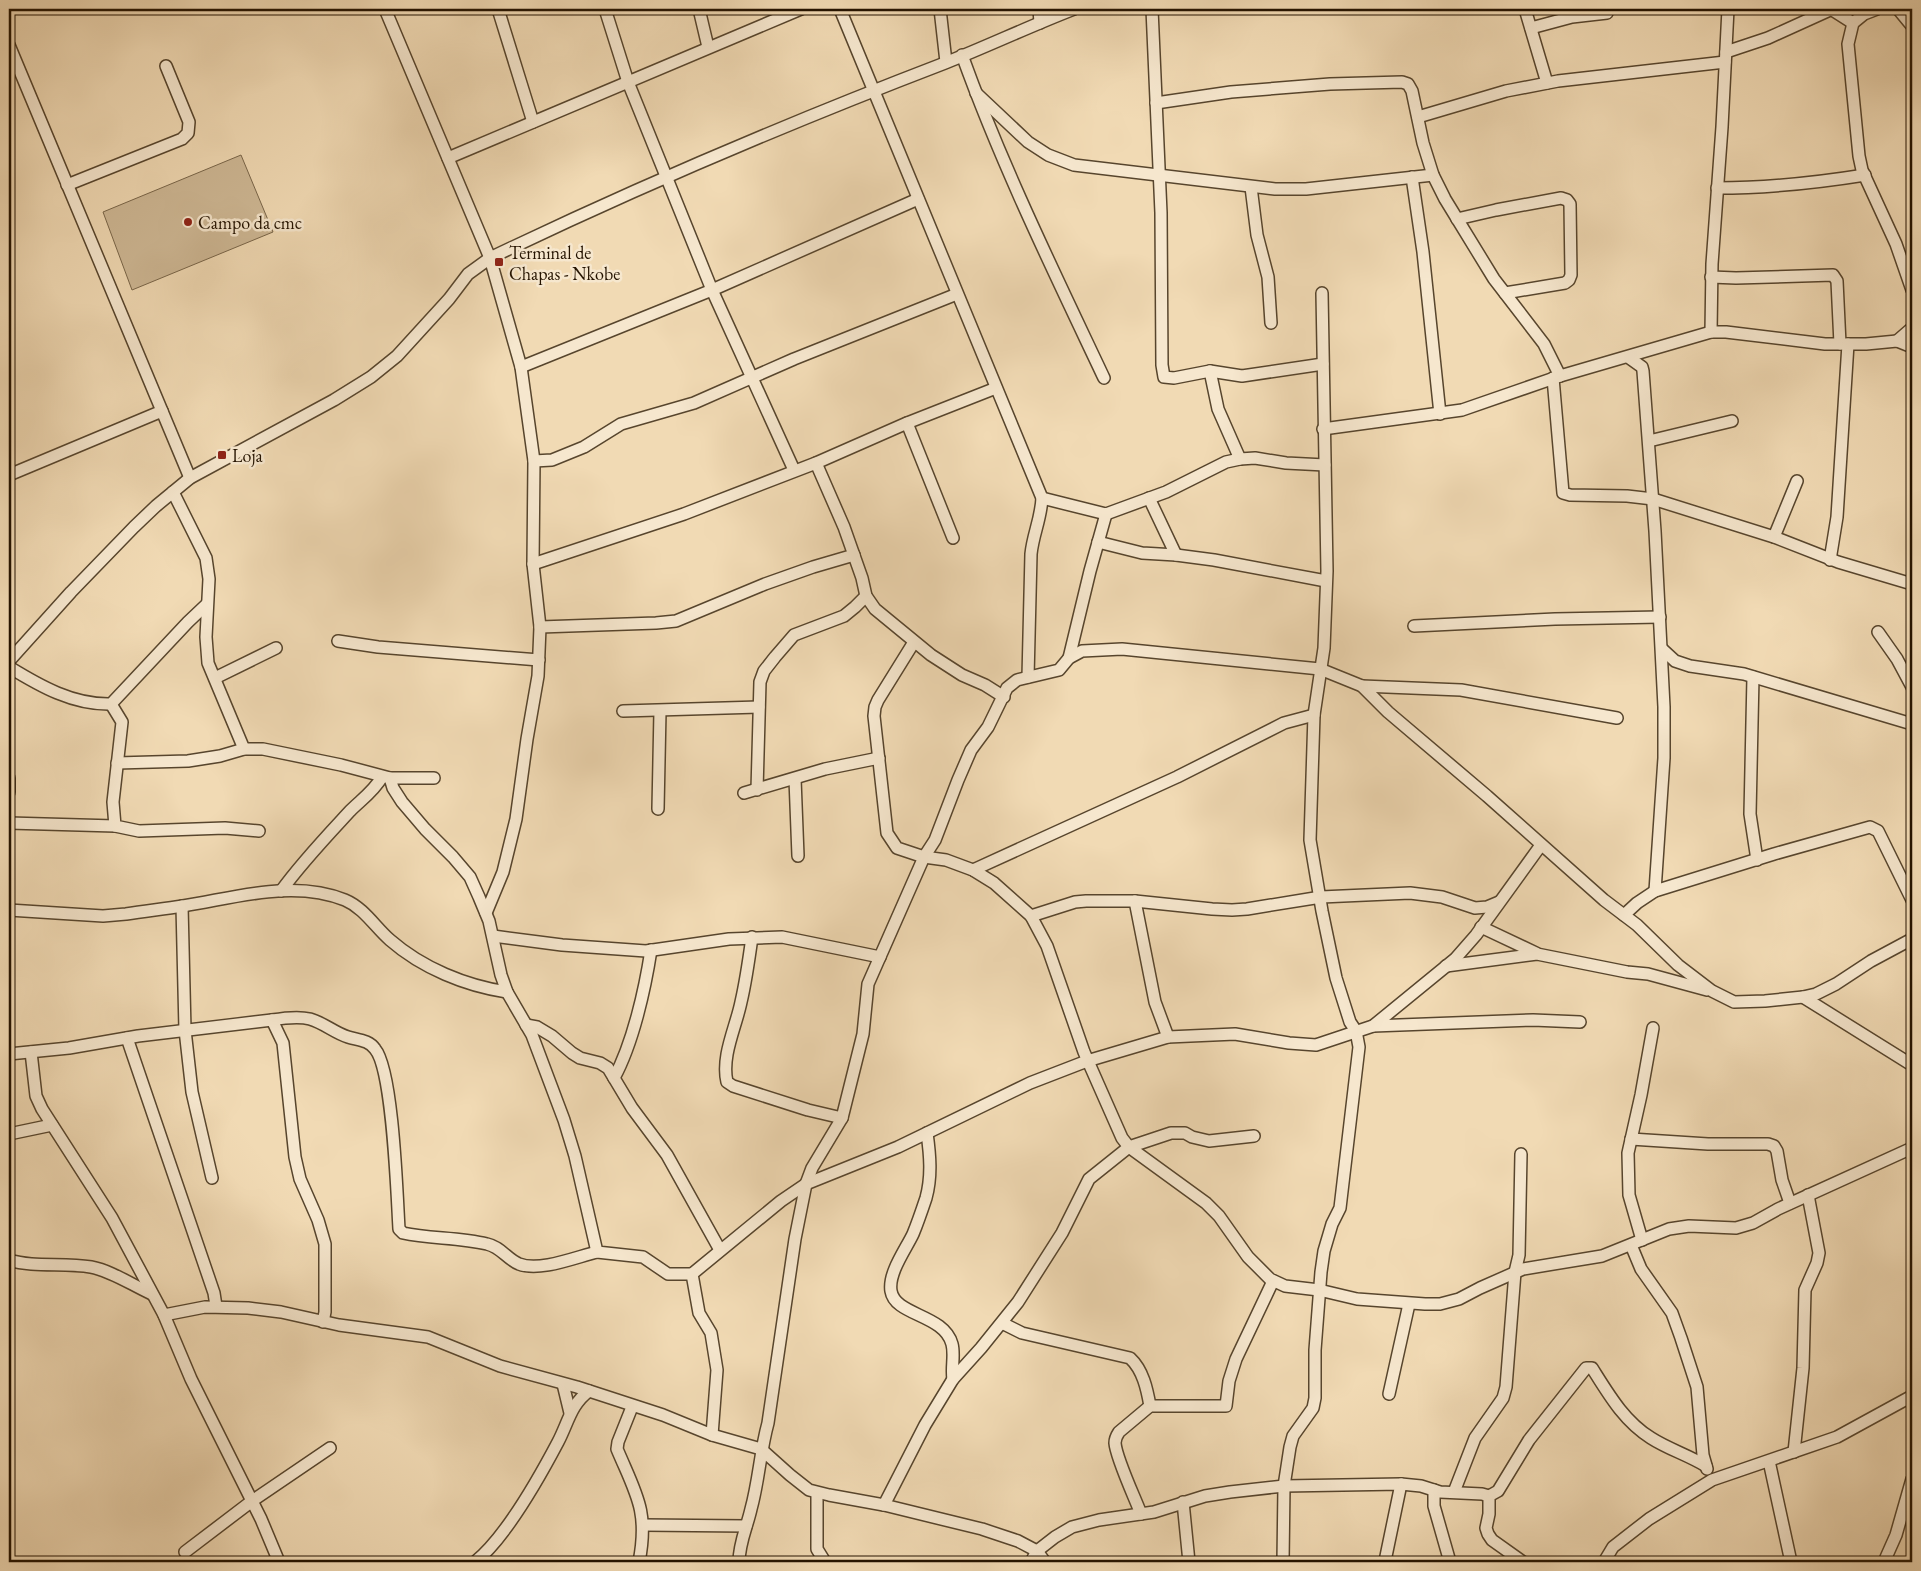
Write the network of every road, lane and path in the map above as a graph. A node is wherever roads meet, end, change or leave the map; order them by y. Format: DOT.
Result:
graph roads {
  1 [pos="385,9"];
  2 [pos="498,9"];
  3 [pos="605,9"];
  4 [pos="699,9"];
  5 [pos="801,9"];
  6 [pos="840,9"];
  7 [pos="940,9"];
  8 [pos="1039,9"];
  9 [pos="1074,9"];
  10 [pos="1152,9"];
  11 [pos="1525,9"];
  12 [pos="1728,9"];
  13 [pos="1832,9"];
  14 [pos="1877,9"];
  15 [pos="1898,9"];
  16 [pos="1607,13"];
  17 [pos="1040,23"];
  18 [pos="1853,23"];
  19 [pos="1912,26"];
  20 [pos="1531,28"];
  21 [pos="9,45"];
  22 [pos="708,47"];
  23 [pos="962,56"];
  24 [pos="1725,57"];
  25 [pos="946,62"];
  26 [pos="166,66"];
  27 [pos="628,82"];
  28 [pos="1547,83"];
  29 [pos="873,91"];
  30 [pos="976,93"];
  31 [pos="1156,103"];
  32 [pos="1418,116"];
  33 [pos="533,122"];
  34 [pos="448,158"];
  35 [pos="1433,174"];
  36 [pos="1865,174"];
  37 [pos="1158,176"];
  38 [pos="668,177"];
  39 [pos="1412,178"];
  40 [pos="67,185"];
  41 [pos="1251,187"];
  42 [pos="1716,188"];
  43 [pos="918,199"];
  44 [pos="1457,219"];
  45 [pos="490,258"];
  46 [pos="1711,277"];
  47 [pos="712,290"];
  48 [pos="1912,290"];
  49 [pos="1322,293"];
  50 [pos="1505,293"];
  51 [pos="958,294"];
  52 [pos="1271,323"];
  53 [pos="1912,328"];
  54 [pos="1711,332"];
  55 [pos="1897,341"];
  56 [pos="1844,344"];
  57 [pos="1912,347"];
  58 [pos="1628,357"];
  59 [pos="1323,364"];
  60 [pos="521,368"];
  61 [pos="1210,371"];
  62 [pos="1556,377"];
  63 [pos="753,378"];
  64 [pos="1104,378"];
  65 [pos="996,388"];
  66 [pos="162,411"];
  67 [pos="1440,414"];
  68 [pos="1732,421"];
  69 [pos="907,423"];
  70 [pos="1324,429"];
  71 [pos="1649,440"];
  72 [pos="1240,459"];
  73 [pos="534,461"];
  74 [pos="816,463"];
  75 [pos="1325,465"];
  76 [pos="794,470"];
  77 [pos="9,475"];
  78 [pos="190,478"];
  79 [pos="1797,481"];
  80 [pos="173,492"];
  81 [pos="1042,498"];
  82 [pos="1149,498"];
  83 [pos="1653,499"];
  84 [pos="1106,514"];
  85 [pos="1774,537"];
  86 [pos="953,538"];
  87 [pos="1098,542"];
  88 [pos="1176,554"];
  89 [pos="854,555"];
  90 [pos="1830,560"];
  91 [pos="533,564"];
  92 [pos="1326,581"];
  93 [pos="1912,584"];
  94 [pos="866,596"];
  95 [pos="207,604"];
  96 [pos="1660,617"];
  97 [pos="1414,626"];
  98 [pos="540,627"];
  99 [pos="1878,632"];
  100 [pos="338,640"];
  101 [pos="914,642"];
  102 [pos="276,648"];
  103 [pos="1662,649"];
  104 [pos="1069,658"];
  105 [pos="539,660"];
  106 [pos="9,661"];
  107 [pos="9,667"];
  108 [pos="1320,669"];
  109 [pos="1753,677"];
  110 [pos="215,678"];
  111 [pos="1028,678"];
  112 [pos="1362,686"];
  113 [pos="1912,687"];
  114 [pos="1004,697"];
  115 [pos="111,704"];
  116 [pos="759,707"];
  117 [pos="623,711"];
  118 [pos="660,711"];
  119 [pos="1314,715"];
  120 [pos="1617,718"];
  121 [pos="1912,724"];
  122 [pos="244,749"];
  123 [pos="879,758"];
  124 [pos="117,763"];
  125 [pos="9,778"];
  126 [pos="386,778"];
  127 [pos="434,778"];
  128 [pos="795,779"];
  129 [pos="757,790"];
  130 [pos="9,792"];
  131 [pos="744,794"];
  132 [pos="658,809"];
  133 [pos="9,823"];
  134 [pos="115,826"];
  135 [pos="259,830"];
  136 [pos="935,840"];
  137 [pos="1542,845"];
  138 [pos="798,856"];
  139 [pos="924,857"];
  140 [pos="946,860"];
  141 [pos="1757,860"];
  142 [pos="973,870"];
  143 [pos="281,891"];
  144 [pos="1655,891"];
  145 [pos="1321,897"];
  146 [pos="1912,900"];
  147 [pos="1135,901"];
  148 [pos="1499,902"];
  149 [pos="182,906"];
  150 [pos="1475,908"];
  151 [pos="9,910"];
  152 [pos="486,913"];
  153 [pos="1624,915"];
  154 [pos="1031,916"];
  155 [pos="1482,926"];
  156 [pos="493,936"];
  157 [pos="752,937"];
  158 [pos="1912,938"];
  159 [pos="651,950"];
  160 [pos="1537,954"];
  161 [pos="880,957"];
  162 [pos="1446,966"];
  163 [pos="1712,991"];
  164 [pos="507,992"];
  165 [pos="1803,997"];
  166 [pos="272,1020"];
  167 [pos="1580,1022"];
  168 [pos="526,1025"];
  169 [pos="1373,1026"];
  170 [pos="1653,1028"];
  171 [pos="185,1030"];
  172 [pos="1356,1031"];
  173 [pos="1168,1037"];
  174 [pos="127,1038"];
  175 [pos="31,1052"];
  176 [pos="9,1054"];
  177 [pos="1087,1061"];
  178 [pos="1912,1065"];
  179 [pos="614,1078"];
  180 [pos="842,1118"];
  181 [pos="52,1125"];
  182 [pos="928,1133"];
  183 [pos="9,1134"];
  184 [pos="1254,1136"];
  185 [pos="1631,1139"];
  186 [pos="1128,1147"];
  187 [pos="1912,1148"];
  188 [pos="1521,1154"];
  189 [pos="212,1178"];
  190 [pos="806,1184"];
  191 [pos="1808,1195"];
  192 [pos="1790,1203"];
  193 [pos="1642,1240"];
  194 [pos="1631,1245"];
  195 [pos="720,1250"];
  196 [pos="597,1252"];
  197 [pos="9,1260"];
  198 [pos="1515,1272"];
  199 [pos="692,1274"];
  200 [pos="1273,1281"];
  201 [pos="1319,1290"];
  202 [pos="152,1294"];
  203 [pos="1409,1304"];
  204 [pos="216,1306"];
  205 [pos="164,1314"];
  206 [pos="323,1322"];
  207 [pos="1002,1323"];
  208 [pos="953,1379"];
  209 [pos="563,1384"];
  210 [pos="589,1391"];
  211 [pos="1389,1394"];
  212 [pos="1912,1396"];
  213 [pos="632,1406"];
  214 [pos="1150,1406"];
  215 [pos="570,1413"];
  216 [pos="712,1435"];
  217 [pos="330,1448"];
  218 [pos="761,1449"];
  219 [pos="1794,1452"];
  220 [pos="1769,1461"];
  221 [pos="1706,1466"];
  222 [pos="1912,1479"];
  223 [pos="1712,1480"];
  224 [pos="1401,1484"];
  225 [pos="1284,1486"];
  226 [pos="1434,1490"];
  227 [pos="1454,1492"];
  228 [pos="817,1493"];
  229 [pos="1489,1496"];
  230 [pos="252,1501"];
  231 [pos="1183,1502"];
  232 [pos="884,1504"];
  233 [pos="1141,1514"];
  234 [pos="643,1525"];
  235 [pos="746,1526"];
  236 [pos="1037,1551"];
  237 [pos="185,1552"];
  238 [pos="1385,1561"];
  239 [pos="279,1562"];
  240 [pos="480,1562"];
  241 [pos="639,1562"];
  242 [pos="739,1562"];
  243 [pos="825,1562"];
  244 [pos="1031,1562"];
  245 [pos="1045,1562"];
  246 [pos="1189,1562"];
  247 [pos="1283,1562"];
  248 [pos="1450,1562"];
  249 [pos="1523,1562"];
  250 [pos="1604,1562"];
  251 [pos="1791,1562"];
  252 [pos="1884,1562"];
  1 -- 34 [label="street"];
  2 -- 33 [label="street"];
  3 -- 27 [label="street"];
  4 -- 22 [label="street"];
  5 -- 22 [label="street"];
  6 -- 29 [label="street"];
  7 -- 25 [label="street"];
  8 -- 17 [label="street"];
  9 -- 17 [label="street"];
  10 -- 31 [label="street"];
  11 -- 20 [label="street"];
  12 -- 24 [label="street"];
  13 -- 18 [label="street"];
  13 -- 24 [label="street"];
  14 -- 18 [label="street"];
  15 -- 19 [label="street"];
  16 -- 20 [label="street"];
  17 -- 23 [label="street"];
  18 -- 36 [label="street"];
  20 -- 28 [label="street"];
  21 -- 40 [label="street"];
  22 -- 27 [label="street"];
  23 -- 25 [label="street"];
  23 -- 30 [label="street"];
  24 -- 28 [label="street"];
  24 -- 42 [label="street"];
  25 -- 29 [label="street"];
  26 -- 40 [label="street"];
  27 -- 33 [label="street"];
  27 -- 38 [label="street"];
  28 -- 32 [label="street"];
  29 -- 38 [label="street"];
  29 -- 43 [label="street"];
  30 -- 37 [label="street"];
  30 -- 64 [label="street"];
  31 -- 32 [label="street"];
  31 -- 37 [label="street"];
  32 -- 35 [label="street"];
  33 -- 34 [label="street"];
  34 -- 45 [label="street"];
  35 -- 39 [label="street"];
  35 -- 44 [label="street"];
  36 -- 42 [label="street"];
  36 -- 48 [label="street"];
  37 -- 41 [label="street"];
  37 -- 61 [label="street"];
  38 -- 45 [label="street"];
  38 -- 47 [label="street"];
  39 -- 41 [label="street"];
  39 -- 67 [label="street"];
  40 -- 66 [label="street"];
  41 -- 52 [label="street"];
  42 -- 46 [label="street"];
  43 -- 47 [label="street"];
  43 -- 51 [label="street"];
  44 -- 50 [label="street"];
  44 -- 50 [label="street"];
  45 -- 60 [label="street"];
  45 -- 78 [label="street"];
  46 -- 54 [label="street"];
  46 -- 56 [label="street"];
  47 -- 60 [label="street"];
  47 -- 63 [label="street"];
  49 -- 59 [label="street"];
  50 -- 62 [label="street"];
  51 -- 63 [label="street"];
  51 -- 65 [label="street"];
  53 -- 55 [label="street"];
  54 -- 56 [label="street"];
  54 -- 58 [label="street"];
  55 -- 56 [label="street"];
  55 -- 57 [label="street"];
  56 -- 90 [label="street"];
  58 -- 62 [label="street"];
  58 -- 71 [label="street"];
  59 -- 61 [label="street"];
  59 -- 70 [label="street"];
  60 -- 73 [label="street"];
  61 -- 72 [label="street"];
  62 -- 67 [label="street"];
  62 -- 83 [label="street"];
  63 -- 73 [label="street"];
  63 -- 76 [label="street"];
  65 -- 69 [label="street"];
  65 -- 81 [label="street"];
  66 -- 77 [label="street"];
  66 -- 78 [label="street"];
  67 -- 70 [label="street"];
  68 -- 71 [label="street"];
  69 -- 74 [label="street"];
  69 -- 86 [label="street"];
  70 -- 75 [label="street"];
  71 -- 83 [label="street"];
  72 -- 75 [label="street"];
  72 -- 82 [label="street"];
  73 -- 91 [label="street"];
  74 -- 76 [label="street"];
  74 -- 89 [label="street"];
  75 -- 92 [label="street"];
  76 -- 91 [label="street"];
  78 -- 80 [label="street"];
  79 -- 85 [label="street"];
  80 -- 95 [label="street"];
  80 -- 106 [label="street"];
  81 -- 84 [label="street"];
  81 -- 111 [label="street"];
  82 -- 84 [label="street"];
  82 -- 88 [label="street"];
  83 -- 85 [label="street"];
  83 -- 96 [label="street"];
  84 -- 87 [label="street"];
  85 -- 90 [label="street"];
  87 -- 88 [label="street"];
  87 -- 104 [label="street"];
  88 -- 92 [label="street"];
  89 -- 94 [label="street"];
  89 -- 98 [label="street"];
  90 -- 93 [label="street"];
  91 -- 98 [label="street"];
  92 -- 108 [label="street"];
  94 -- 101 [label="street"];
  94 -- 116 [label="street"];
  95 -- 110 [label="street"];
  95 -- 115 [label="street"];
  96 -- 97 [label="street"];
  96 -- 103 [label="street"];
  98 -- 105 [label="street"];
  99 -- 113 [label="street"];
  100 -- 105 [label="street"];
  101 -- 114 [label="street"];
  101 -- 123 [label="street"];
  102 -- 110 [label="street"];
  103 -- 109 [label="street"];
  103 -- 144 [label="street"];
  104 -- 108 [label="street"];
  104 -- 111 [label="street"];
  105 -- 152 [label="street"];
  107 -- 115 [label="street"];
  108 -- 112 [label="street"];
  108 -- 119 [label="street"];
  109 -- 121 [label="street"];
  109 -- 141 [label="street"];
  110 -- 122 [label="street"];
  111 -- 114 [label="street"];
  112 -- 120 [label="street"];
  112 -- 137 [label="street"];
  114 -- 136 [label="street"];
  115 -- 124 [label="street"];
  116 -- 118 [label="street"];
  116 -- 129 [label="street"];
  117 -- 118 [label="street"];
  118 -- 132 [label="street"];
  119 -- 142 [label="street"];
  119 -- 145 [label="street"];
  122 -- 124 [label="street"];
  122 -- 126 [label="street"];
  123 -- 128 [label="street"];
  123 -- 139 [label="street"];
  124 -- 134 [label="street"];
  125 -- 130 [label="street"];
  126 -- 127 [label="street"];
  126 -- 143 [label="street"];
  126 -- 152 [label="street"];
  128 -- 129 [label="street"];
  128 -- 138 [label="street"];
  129 -- 131 [label="street"];
  133 -- 134 [label="street"];
  134 -- 135 [label="street"];
  136 -- 139 [label="street"];
  136 -- 140 [label="street"];
  137 -- 148 [label="street"];
  137 -- 153 [label="street"];
  139 -- 140 [label="street"];
  139 -- 161 [label="street"];
  140 -- 142 [label="street"];
  141 -- 144 [label="street"];
  141 -- 146 [label="street"];
  142 -- 154 [label="street"];
  143 -- 149 [label="street"];
  143 -- 164 [label="street"];
  144 -- 153 [label="street"];
  145 -- 147 [label="street"];
  145 -- 150 [label="street"];
  145 -- 172 [label="street"];
  147 -- 154 [label="street"];
  147 -- 173 [label="street"];
  148 -- 150 [label="street"];
  148 -- 155 [label="street"];
  149 -- 151 [label="street"];
  149 -- 171 [label="street"];
  150 -- 155 [label="street"];
  152 -- 156 [label="street"];
  153 -- 163 [label="street"];
  154 -- 177 [label="street"];
  155 -- 160 [label="street"];
  155 -- 162 [label="street"];
  156 -- 159 [label="street"];
  156 -- 164 [label="street"];
  157 -- 159 [label="street"];
  157 -- 161 [label="street"];
  157 -- 180 [label="street"];
  158 -- 165 [label="street"];
  159 -- 179 [label="street"];
  160 -- 162 [label="street"];
  160 -- 163 [label="street"];
  161 -- 180 [label="street"];
  162 -- 169 [label="street"];
  163 -- 165 [label="street"];
  164 -- 168 [label="street"];
  165 -- 178 [label="street"];
  166 -- 171 [label="street"];
  166 -- 196 [label="street"];
  166 -- 206 [label="street"];
  167 -- 169 [label="street"];
  168 -- 179 [label="street"];
  168 -- 196 [label="street"];
  169 -- 172 [label="street"];
  170 -- 185 [label="street"];
  171 -- 174 [label="street"];
  171 -- 189 [label="street"];
  172 -- 173 [label="street"];
  172 -- 201 [label="street"];
  173 -- 177 [label="street"];
  174 -- 175 [label="street"];
  174 -- 204 [label="street"];
  175 -- 176 [label="street"];
  175 -- 181 [label="street"];
  177 -- 182 [label="street"];
  177 -- 186 [label="street"];
  179 -- 195 [label="street"];
  180 -- 190 [label="street"];
  181 -- 183 [label="street"];
  181 -- 202 [label="street"];
  182 -- 190 [label="street"];
  182 -- 208 [label="street"];
  184 -- 186 [label="street"];
  185 -- 192 [label="street"];
  185 -- 193 [label="street"];
  186 -- 200 [label="street"];
  186 -- 207 [label="street"];
  187 -- 191 [label="street"];
  188 -- 198 [label="street"];
  190 -- 195 [label="street"];
  190 -- 218 [label="street"];
  191 -- 192 [label="street"];
  191 -- 219 [label="street"];
  192 -- 193 [label="street"];
  193 -- 194 [label="street"];
  194 -- 198 [label="street"];
  194 -- 221 [label="street"];
  195 -- 199 [label="street"];
  196 -- 199 [label="street"];
  197 -- 202 [label="street"];
  198 -- 203 [label="street"];
  198 -- 227 [label="street"];
  199 -- 216 [label="street"];
  200 -- 201 [label="street"];
  200 -- 214 [label="street"];
  201 -- 203 [label="street"];
  201 -- 225 [label="street"];
  202 -- 205 [label="street"];
  203 -- 211 [label="street"];
  204 -- 205 [label="street"];
  204 -- 206 [label="street"];
  205 -- 230 [label="street"];
  206 -- 209 [label="street"];
  207 -- 208 [label="street"];
  207 -- 214 [label="street"];
  208 -- 232 [label="street"];
  209 -- 210 [label="street"];
  209 -- 215 [label="street"];
  210 -- 213 [label="street"];
  210 -- 215 [label="street"];
  212 -- 219 [label="street"];
  213 -- 216 [label="street"];
  213 -- 234 [label="street"];
  214 -- 233 [label="street"];
  215 -- 240 [label="street"];
  216 -- 218 [label="street"];
  217 -- 230 [label="street"];
  218 -- 228 [label="street"];
  218 -- 235 [label="street"];
  219 -- 220 [label="street"];
  220 -- 223 [label="street"];
  220 -- 251 [label="street"];
  221 -- 223 [label="street"];
  221 -- 229 [label="street"];
  222 -- 252 [label="street"];
  223 -- 250 [label="street"];
  224 -- 225 [label="street"];
  224 -- 226 [label="street"];
  224 -- 238 [label="street"];
  225 -- 231 [label="street"];
  225 -- 247 [label="street"];
  226 -- 227 [label="street"];
  226 -- 248 [label="street"];
  227 -- 229 [label="street"];
  228 -- 232 [label="street"];
  228 -- 243 [label="street"];
  229 -- 249 [label="street"];
  230 -- 237 [label="street"];
  230 -- 239 [label="street"];
  231 -- 233 [label="street"];
  231 -- 246 [label="street"];
  232 -- 236 [label="street"];
  233 -- 236 [label="street"];
  234 -- 235 [label="street"];
  234 -- 241 [label="street"];
  235 -- 242 [label="street"];
  236 -- 244 [label="street"];
  236 -- 245 [label="street"];
}
